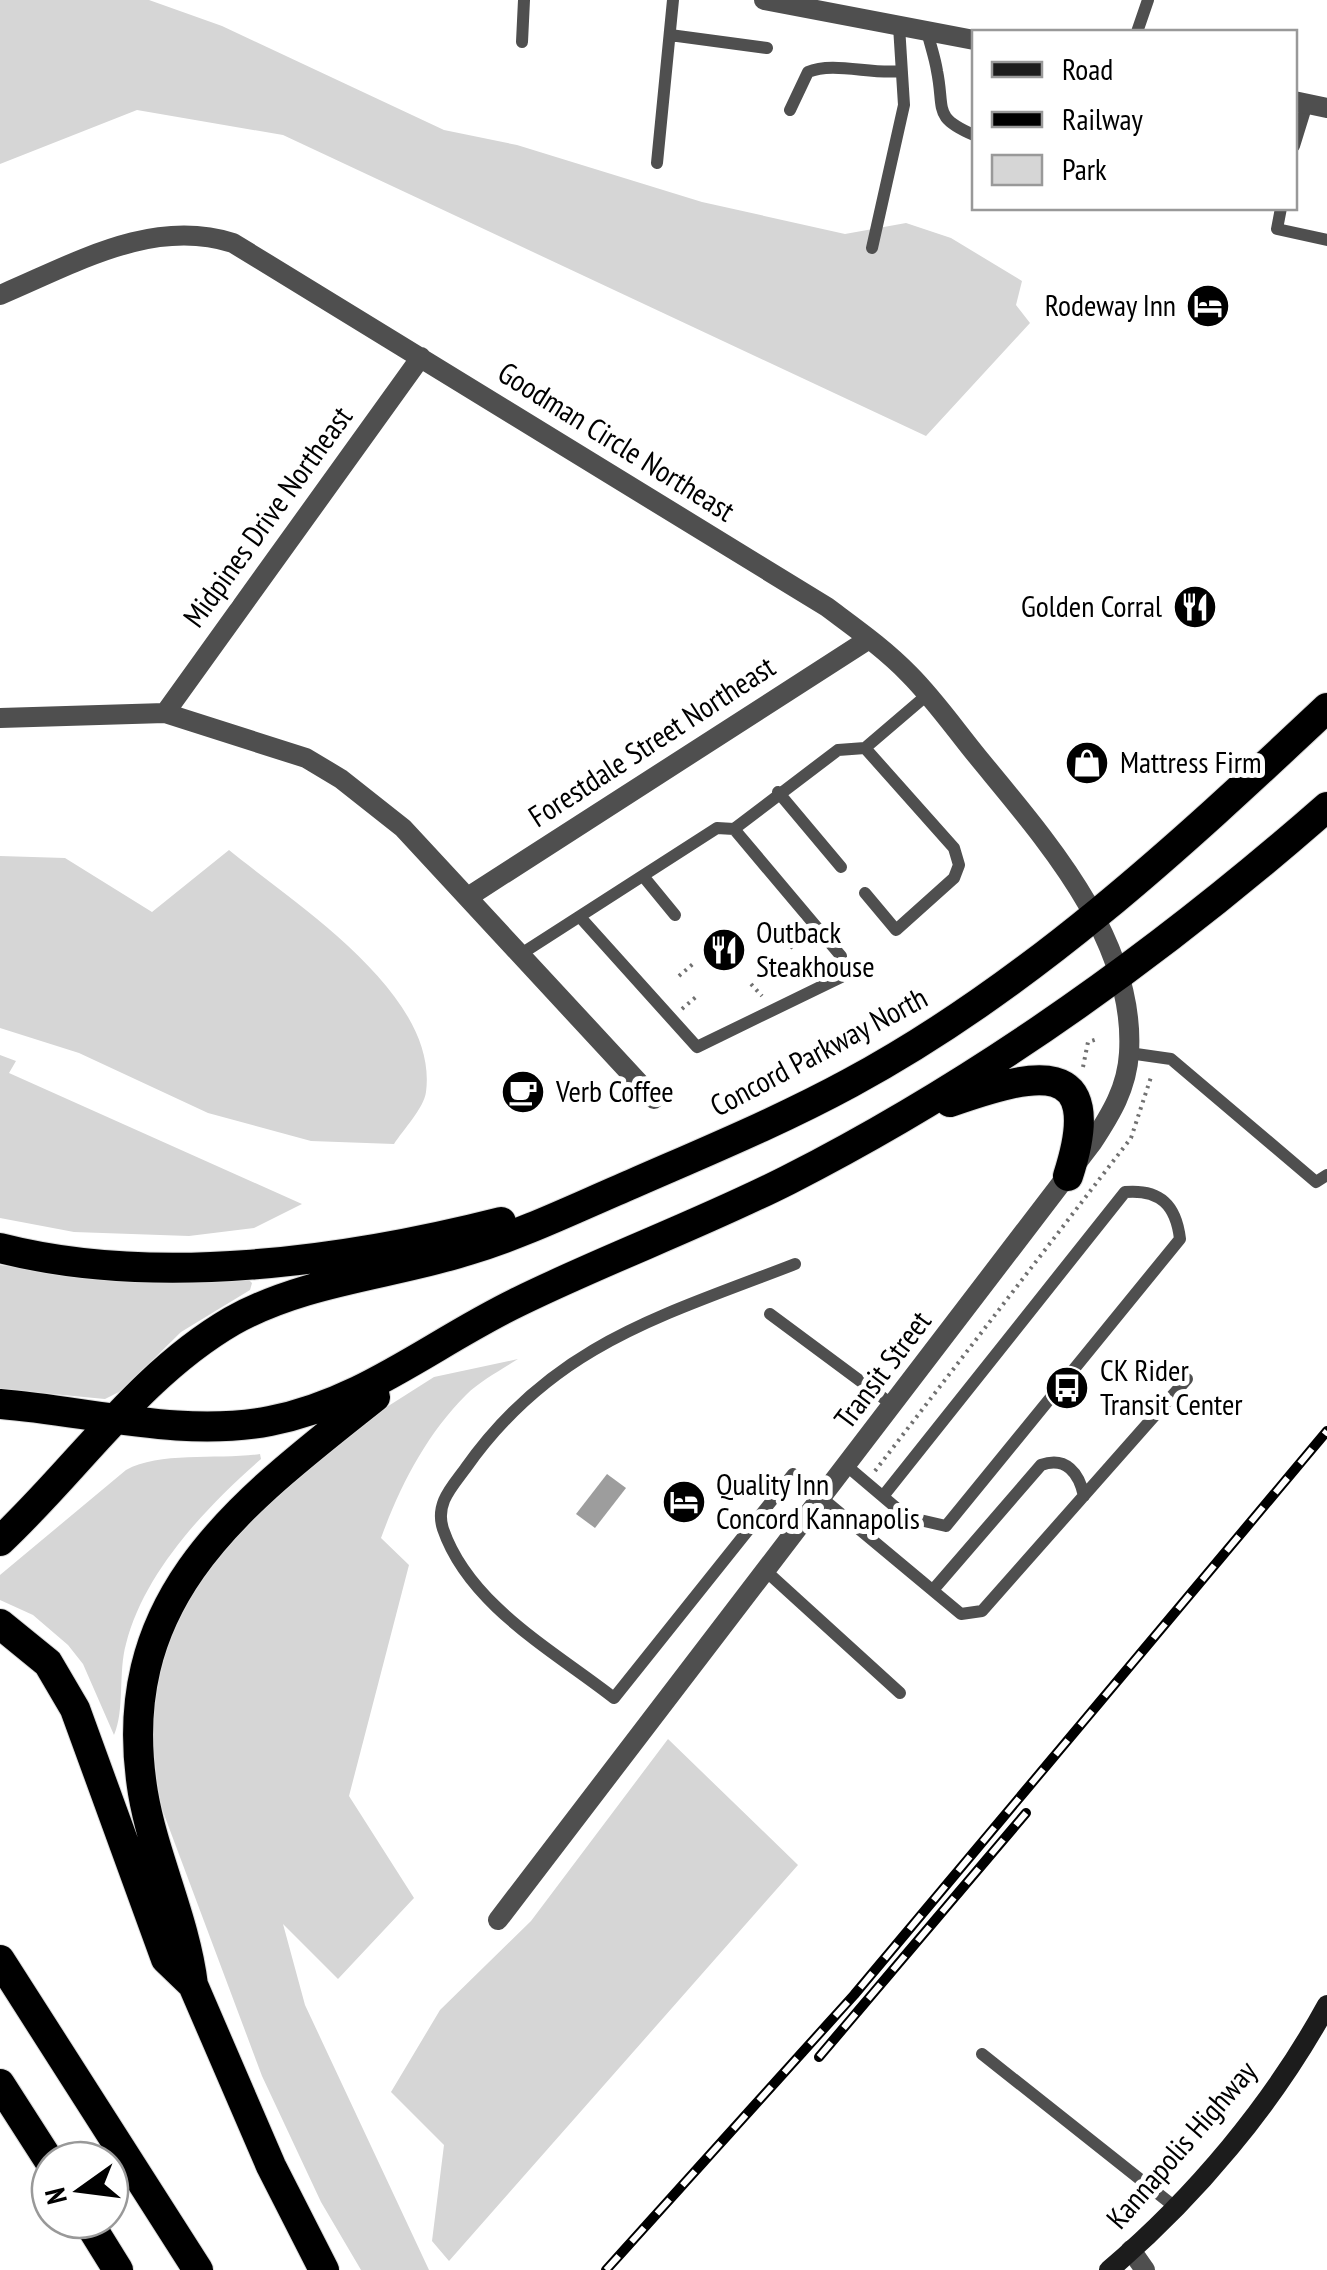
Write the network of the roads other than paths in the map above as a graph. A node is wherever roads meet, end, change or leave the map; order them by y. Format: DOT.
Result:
graph roads {
  1 [pos="524,0"];
  2 [pos="673,0"];
  3 [pos="764,0"];
  4 [pos="1148,0"];
  5 [pos="899,26"];
  6 [pos="1138,30"];
  7 [pos="927,31"];
  8 [pos="670,35"];
  9 [pos="972,40"];
  10 [pos="522,42"];
  11 [pos="767,48"];
  12 [pos="901,70"];
  13 [pos="1310,104"];
  14 [pos="790,110"];
  15 [pos="972,133"];
  16 [pos="1297,138"];
  17 [pos="657,163"];
  18 [pos="1281,210"];
  19 [pos="1327,240"];
  20 [pos="872,248"];
  21 [pos="0,295"];
  22 [pos="420,357"];
  23 [pos="870,639"];
  24 [pos="927,695"];
  25 [pos="1327,708"];
  26 [pos="165,713"];
  27 [pos="0,718"];
  28 [pos="865,748"];
  29 [pos="778,792"];
  30 [pos="1320,822"];
  31 [pos="734,829"];
  32 [pos="842,866"];
  33 [pos="643,876"];
  34 [pos="865,893"];
  35 [pos="468,896"];
  36 [pos="675,915"];
  37 [pos="1093,915"];
  38 [pos="580,917"];
  39 [pos="521,954"];
  40 [pos="1118,972"];
  41 [pos="1129,1053"];
  42 [pos="654,1098"];
  43 [pos="890,1122"];
  44 [pos="1327,1174"];
  45 [pos="1068,1176"];
  46 [pos="643,1180"];
  47 [pos="0,1248"];
  48 [pos="795,1264"];
  49 [pos="770,1314"];
  50 [pos="422,1360"];
  51 [pos="1187,1379"];
  52 [pos="0,1404"];
  53 [pos="894,1406"];
  54 [pos="116,1416"];
  55 [pos="848,1467"];
  56 [pos="884,1494"];
  57 [pos="1084,1496"];
  58 [pos="824,1498"];
  59 [pos="0,1540"];
  60 [pos="767,1572"];
  61 [pos="933,1590"];
  62 [pos="0,1624"];
  63 [pos="900,1694"];
  64 [pos="498,1920"];
  65 [pos="0,1960"];
  66 [pos="193,1985"];
  67 [pos="1327,2005"];
  68 [pos="982,2054"];
  69 [pos="0,2084"];
  70 [pos="36,2140"];
  71 [pos="1175,2206"];
  72 [pos="99,2240"];
  73 [pos="1131,2250"];
  74 [pos="118,2270"];
  75 [pos="198,2270"];
  76 [pos="324,2270"];
  77 [pos="1110,2270"];
  78 [pos="1145,2270"];
  1 -- 10 [label="lane"];
  2 -- 8 [label="lane"];
  3 -- 5 [label="street"];
  4 -- 6 [label="lane"];
  5 -- 7 [label="street"];
  5 -- 12 [label="lane"];
  7 -- 9 [label="street"];
  7 -- 15 [label="lane"];
  8 -- 11 [label="lane"];
  8 -- 17 [label="lane"];
  12 -- 14 [label="lane"];
  12 -- 20 [label="lane"];
  13 -- 16 [label="lane"];
  18 -- 19 [label="lane"];
  21 -- 22 [label="street, Goodman Circle Northeast"];
  22 -- 23 [label="street, Goodman Circle Northeast"];
  22 -- 26 [label="street, Midpines Drive Northeast"];
  23 -- 24 [label="street, Goodman Circle Northeast"];
  23 -- 35 [label="street, Forestdale Street Northeast"];
  24 -- 28 [label="lane"];
  24 -- 37 [label="street, Goodman Circle Northeast"];
  25 -- 37 [label="highway, Concord Parkway North"];
  26 -- 27 [label="street"];
  26 -- 35 [label="street"];
  28 -- 29 [label="lane"];
  28 -- 34 [label="lane"];
  29 -- 31 [label="lane"];
  29 -- 32 [label="lane"];
  30 -- 40 [label="highway"];
  31 -- 33 [label="lane"];
  31 -- 38 [label="lane"];
  33 -- 36 [label="lane"];
  33 -- 38 [label="lane"];
  35 -- 39 [label="street"];
  37 -- 40 [label="street, Transit Street"];
  37 -- 46 [label="highway, Concord Parkway North"];
  38 -- 39 [label="lane"];
  39 -- 42 [label="street"];
  40 -- 41 [label="street, Transit Street"];
  40 -- 43 [label="highway"];
  41 -- 44 [label="lane"];
  41 -- 45 [label="street, Transit Street"];
  43 -- 45 [label="highway"];
  43 -- 50 [label="highway"];
  45 -- 53 [label="street, Transit Street"];
  46 -- 47 [label="highway"];
  46 -- 54 [label="highway, Concord Parkway North"];
  48 -- 58 [label="lane"];
  49 -- 53 [label="lane"];
  50 -- 54 [label="highway"];
  50 -- 66 [label="highway"];
  51 -- 57 [label="lane"];
  52 -- 54 [label="highway"];
  53 -- 55 [label="street, Transit Street"];
  54 -- 59 [label="highway, Concord Parkway North"];
  55 -- 56 [label="lane"];
  55 -- 58 [label="street, Transit Street"];
  56 -- 56 [label="lane"];
  57 -- 61 [label="lane"];
  57 -- 61 [label="lane"];
  58 -- 60 [label="street, Transit Street"];
  58 -- 61 [label="lane"];
  60 -- 63 [label="lane"];
  60 -- 64 [label="street, Transit Street"];
  62 -- 66 [label="highway"];
  65 -- 75 [label="highway"];
  66 -- 76 [label="highway"];
  67 -- 71 [label="main road, Kannapolis Highway"];
  68 -- 71 [label="lane"];
  69 -- 70 [label="highway"];
  71 -- 73 [label="main road, Kannapolis Highway"];
  72 -- 74 [label="highway"];
  73 -- 77 [label="main road, Kannapolis Highway"];
  73 -- 78 [label="street"];
}
